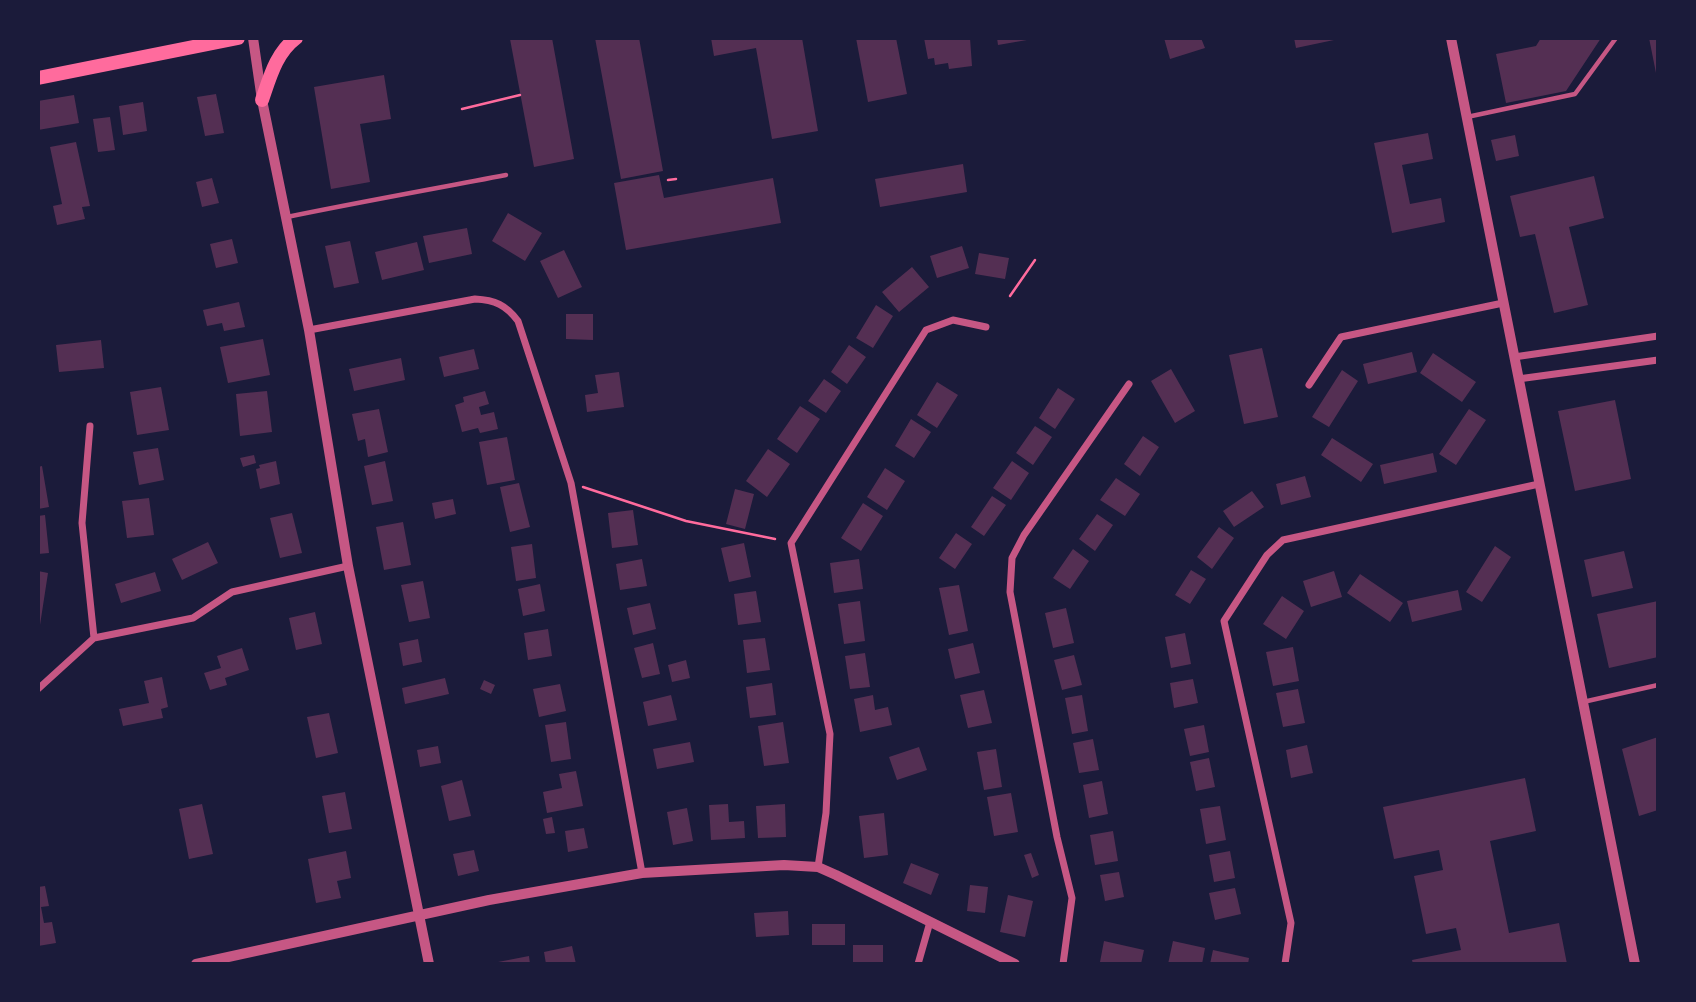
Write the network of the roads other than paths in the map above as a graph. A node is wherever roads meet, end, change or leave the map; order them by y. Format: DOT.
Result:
graph roads {
  1 [pos="238,38"];
  2 [pos="253,38"];
  3 [pos="296,38"];
  4 [pos="1451,38"];
  5 [pos="1616,38"];
  6 [pos="38,78"];
  7 [pos="262,100"];
  8 [pos="1466,117"];
  9 [pos="506,175"];
  10 [pos="286,218"];
  11 [pos="1503,303"];
  12 [pos="986,327"];
  13 [pos="309,330"];
  14 [pos="1657,336"];
  15 [pos="1514,357"];
  16 [pos="1657,360"];
  17 [pos="1518,379"];
  18 [pos="1129,384"];
  19 [pos="1308,384"];
  20 [pos="90,426"];
  21 [pos="1539,484"];
  22 [pos="348,566"];
  23 [pos="94,638"];
  24 [pos="1657,685"];
  25 [pos="38,689"];
  26 [pos="1583,702"];
  27 [pos="817,867"];
  28 [pos="642,873"];
  29 [pos="420,917"];
  30 [pos="930,922"];
  31 [pos="196,964"];
  32 [pos="429,964"];
  33 [pos="918,964"];
  34 [pos="1016,964"];
  35 [pos="1063,964"];
  36 [pos="1285,964"];
  37 [pos="1635,964"];
  1 -- 6 [label="main road"];
  2 -- 7 [label="street"];
  3 -- 7 [label="main road"];
  4 -- 8 [label="street"];
  5 -- 8 [label="lane"];
  7 -- 10 [label="street"];
  8 -- 11 [label="street"];
  9 -- 10 [label="lane"];
  10 -- 13 [label="street"];
  11 -- 15 [label="street"];
  11 -- 19 [label="street"];
  12 -- 27 [label="street"];
  13 -- 22 [label="street"];
  13 -- 28 [label="street"];
  14 -- 15 [label="street"];
  15 -- 17 [label="street"];
  16 -- 17 [label="street"];
  17 -- 21 [label="street"];
  18 -- 35 [label="street"];
  20 -- 23 [label="street"];
  21 -- 26 [label="street"];
  21 -- 36 [label="street"];
  22 -- 23 [label="street"];
  22 -- 29 [label="street"];
  23 -- 25 [label="street"];
  24 -- 26 [label="lane"];
  26 -- 37 [label="street"];
  27 -- 28 [label="street"];
  27 -- 30 [label="street"];
  28 -- 29 [label="street"];
  29 -- 31 [label="street"];
  29 -- 32 [label="street"];
  30 -- 33 [label="street"];
  30 -- 34 [label="street"];
}
